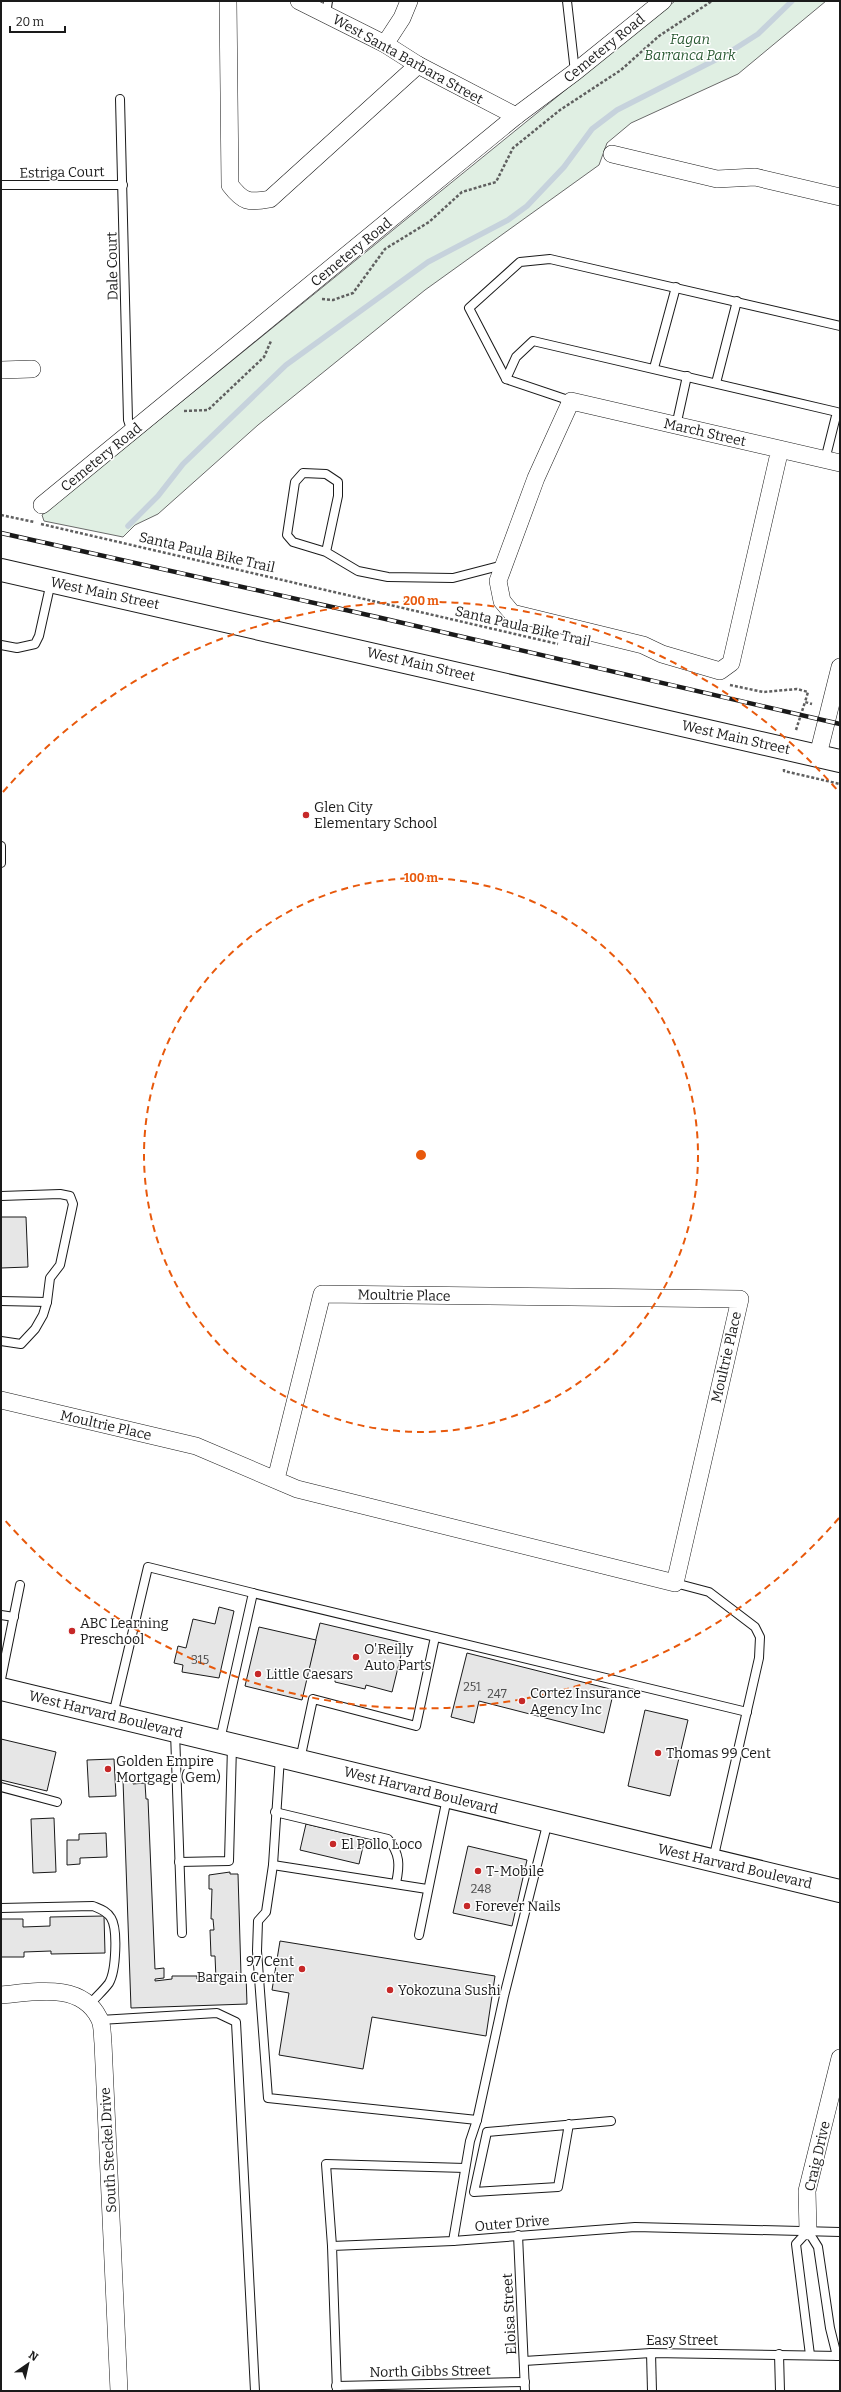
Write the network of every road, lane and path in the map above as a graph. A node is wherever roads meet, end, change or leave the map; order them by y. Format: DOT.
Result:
graph roads {
  1 [pos="228,1"];
  2 [pos="299,1"];
  3 [pos="409,1"];
  4 [pos="567,1"];
  5 [pos="663,1"];
  6 [pos="712,1"];
  7 [pos="327,8"];
  8 [pos="385,44"];
  9 [pos="418,65"];
  10 [pos="575,72"];
  11 [pos="120,99"];
  12 [pos="516,116"];
  13 [pos="612,154"];
  14 [pos="1,185"];
  15 [pos="123,185"];
  16 [pos="840,197"];
  17 [pos="676,287"];
  18 [pos="317,299"];
  19 [pos="737,301"];
  20 [pos="840,326"];
  21 [pos="274,334"];
  22 [pos="654,368"];
  23 [pos="1,370"];
  24 [pos="32,370"];
  25 [pos="687,376"];
  26 [pos="506,379"];
  27 [pos="716,383"];
  28 [pos="571,401"];
  29 [pos="155,413"];
  30 [pos="676,426"];
  31 [pos="132,432"];
  32 [pos="780,449"];
  33 [pos="832,461"];
  34 [pos="42,505"];
  35 [pos="1,515"];
  36 [pos="326,552"];
  37 [pos="504,565"];
  38 [pos="1,570"];
  39 [pos="52,581"];
  40 [pos="1,645"];
  41 [pos="561,645"];
  42 [pos="839,674"];
  43 [pos="724,683"];
  44 [pos="830,708"];
  45 [pos="818,755"];
  46 [pos="840,761"];
  47 [pos="1,846"];
  48 [pos="1,863"];
  49 [pos="1,1196"];
  50 [pos="1,1301"];
  51 [pos="47,1302"];
  52 [pos="1,1341"];
  53 [pos="1,1400"];
  54 [pos="276,1479"];
  55 [pos="675,1583"];
  56 [pos="20,1585"];
  57 [pos="253,1593"];
  58 [pos="1,1615"];
  59 [pos="14,1617"];
  60 [pos="435,1637"];
  61 [pos="1,1679"];
  62 [pos="1,1689"];
  63 [pos="747,1712"];
  64 [pos="113,1715"];
  65 [pos="174,1731"];
  66 [pos="226,1743"];
  67 [pos="290,1758"];
  68 [pos="1,1788"];
  69 [pos="447,1797"];
  70 [pos="57,1802"];
  71 [pos="275,1812"];
  72 [pos="548,1820"];
  73 [pos="712,1861"];
  74 [pos="179,1862"];
  75 [pos="273,1865"];
  76 [pos="396,1883"];
  77 [pos="427,1889"];
  78 [pos="840,1891"];
  79 [pos="1,1905"];
  80 [pos="1,1908"];
  81 [pos="182,1933"];
  82 [pos="419,1935"];
  83 [pos="1,1995"];
  84 [pos="90,2004"];
  85 [pos="100,2020"];
  86 [pos="840,2058"];
  87 [pos="477,2120"];
  88 [pos="610,2121"];
  89 [pos="569,2124"];
  90 [pos="465,2168"];
  91 [pos="808,2231"];
  92 [pos="840,2232"];
  93 [pos="518,2235"];
  94 [pos="453,2241"];
  95 [pos="332,2246"];
  96 [pos="651,2352"];
  97 [pos="779,2354"];
  98 [pos="810,2355"];
  99 [pos="839,2356"];
  100 [pos="524,2361"];
  101 [pos="525,2382"];
  102 [pos="337,2388"];
  103 [pos="119,2391"];
  104 [pos="255,2391"];
  105 [pos="525,2391"];
  106 [pos="652,2391"];
  107 [pos="780,2391"];
  1 -- 9 [label="street"];
  2 -- 7 [label="street, West Santa Barbara Street"];
  3 -- 8 [label="street"];
  4 -- 10 [label="lane"];
  5 -- 10 [label="street, Cemetery Road"];
  6 -- 18 [label="path"];
  7 -- 8 [label="street, West Santa Barbara Street"];
  8 -- 9 [label="street, West Santa Barbara Street"];
  9 -- 12 [label="street, West Santa Barbara Street"];
  10 -- 12 [label="street, Cemetery Road"];
  11 -- 15 [label="lane, Dale Court"];
  12 -- 29 [label="street, Cemetery Road"];
  13 -- 16 [label="street"];
  14 -- 15 [label="lane, Estriga Court"];
  15 -- 31 [label="lane, Dale Court"];
  17 -- 19 [label="lane"];
  17 -- 22 [label="lane"];
  17 -- 26 [label="lane"];
  19 -- 20 [label="lane"];
  19 -- 27 [label="lane"];
  21 -- 29 [label="path"];
  22 -- 25 [label="lane"];
  22 -- 26 [label="lane"];
  23 -- 24 [label="street"];
  25 -- 27 [label="lane"];
  25 -- 30 [label="lane"];
  26 -- 28 [label="lane"];
  27 -- 33 [label="lane"];
  28 -- 30 [label="street, March Street"];
  28 -- 37 [label="street"];
  29 -- 31 [label="street, Cemetery Road"];
  30 -- 32 [label="street, March Street"];
  31 -- 34 [label="street, Cemetery Road"];
  32 -- 33 [label="street, March Street"];
  32 -- 37 [label="street"];
  35 -- 41 [label="path, Santa Paula Bike Trail"];
  36 -- 36 [label="lane"];
  36 -- 37 [label="lane"];
  38 -- 39 [label="street, West Main Street"];
  39 -- 40 [label="lane"];
  39 -- 45 [label="street, West Main Street"];
  42 -- 44 [label="street"];
  43 -- 44 [label="path"];
  44 -- 45 [label="street"];
  45 -- 46 [label="street, West Main Street"];
  47 -- 48 [label="lane"];
  49 -- 51 [label="lane"];
  50 -- 51 [label="lane"];
  51 -- 52 [label="lane"];
  53 -- 54 [label="street, Moultrie Place"];
  54 -- 55 [label="street, Moultrie Place"];
  54 -- 55 [label="street, Moultrie Place"];
  55 -- 63 [label="lane"];
  56 -- 59 [label="lane"];
  57 -- 60 [label="lane"];
  57 -- 64 [label="lane"];
  57 -- 66 [label="lane"];
  58 -- 59 [label="lane"];
  59 -- 61 [label="lane"];
  60 -- 63 [label="lane"];
  60 -- 67 [label="lane"];
  62 -- 64 [label="street, West Harvard Boulevard"];
  63 -- 73 [label="lane"];
  64 -- 65 [label="street, West Harvard Boulevard"];
  65 -- 66 [label="street, West Harvard Boulevard"];
  65 -- 74 [label="lane"];
  66 -- 67 [label="street, West Harvard Boulevard"];
  66 -- 74 [label="lane"];
  67 -- 69 [label="street, West Harvard Boulevard"];
  67 -- 71 [label="lane"];
  68 -- 70 [label="lane"];
  69 -- 72 [label="street, West Harvard Boulevard"];
  69 -- 77 [label="lane"];
  71 -- 75 [label="lane"];
  71 -- 76 [label="lane"];
  72 -- 73 [label="street, West Harvard Boulevard"];
  72 -- 87 [label="lane"];
  73 -- 78 [label="street, West Harvard Boulevard"];
  74 -- 81 [label="lane"];
  75 -- 76 [label="lane"];
  75 -- 87 [label="lane"];
  76 -- 77 [label="lane"];
  77 -- 82 [label="lane"];
  79 -- 80 [label="lane"];
  80 -- 84 [label="lane"];
  83 -- 84 [label="street, South Steckel Drive"];
  84 -- 85 [label="street, South Steckel Drive"];
  85 -- 103 [label="street, South Steckel Drive"];
  85 -- 104 [label="lane"];
  86 -- 91 [label="street, Craig Drive"];
  87 -- 90 [label="lane"];
  88 -- 89 [label="lane"];
  89 -- 89 [label="lane"];
  90 -- 94 [label="lane"];
  90 -- 95 [label="lane"];
  91 -- 92 [label="lane, Outer Drive"];
  91 -- 93 [label="lane, Outer Drive"];
  91 -- 98 [label="lane"];
  91 -- 99 [label="lane, Craig Drive"];
  93 -- 94 [label="lane, Outer Drive"];
  93 -- 100 [label="lane, Eloisa Street"];
  94 -- 95 [label="lane, Outer Drive"];
  95 -- 102 [label="lane"];
  96 -- 97 [label="lane, Easy Street"];
  96 -- 100 [label="lane, Easy Street"];
  96 -- 106 [label="lane"];
  97 -- 98 [label="lane, Easy Street"];
  97 -- 107 [label="lane"];
  98 -- 99 [label="lane, Easy Street"];
  100 -- 101 [label="lane, Eloisa Street"];
  101 -- 102 [label="lane, North Gibbs Street"];
  101 -- 105 [label="lane, Eloisa Street"];
}
